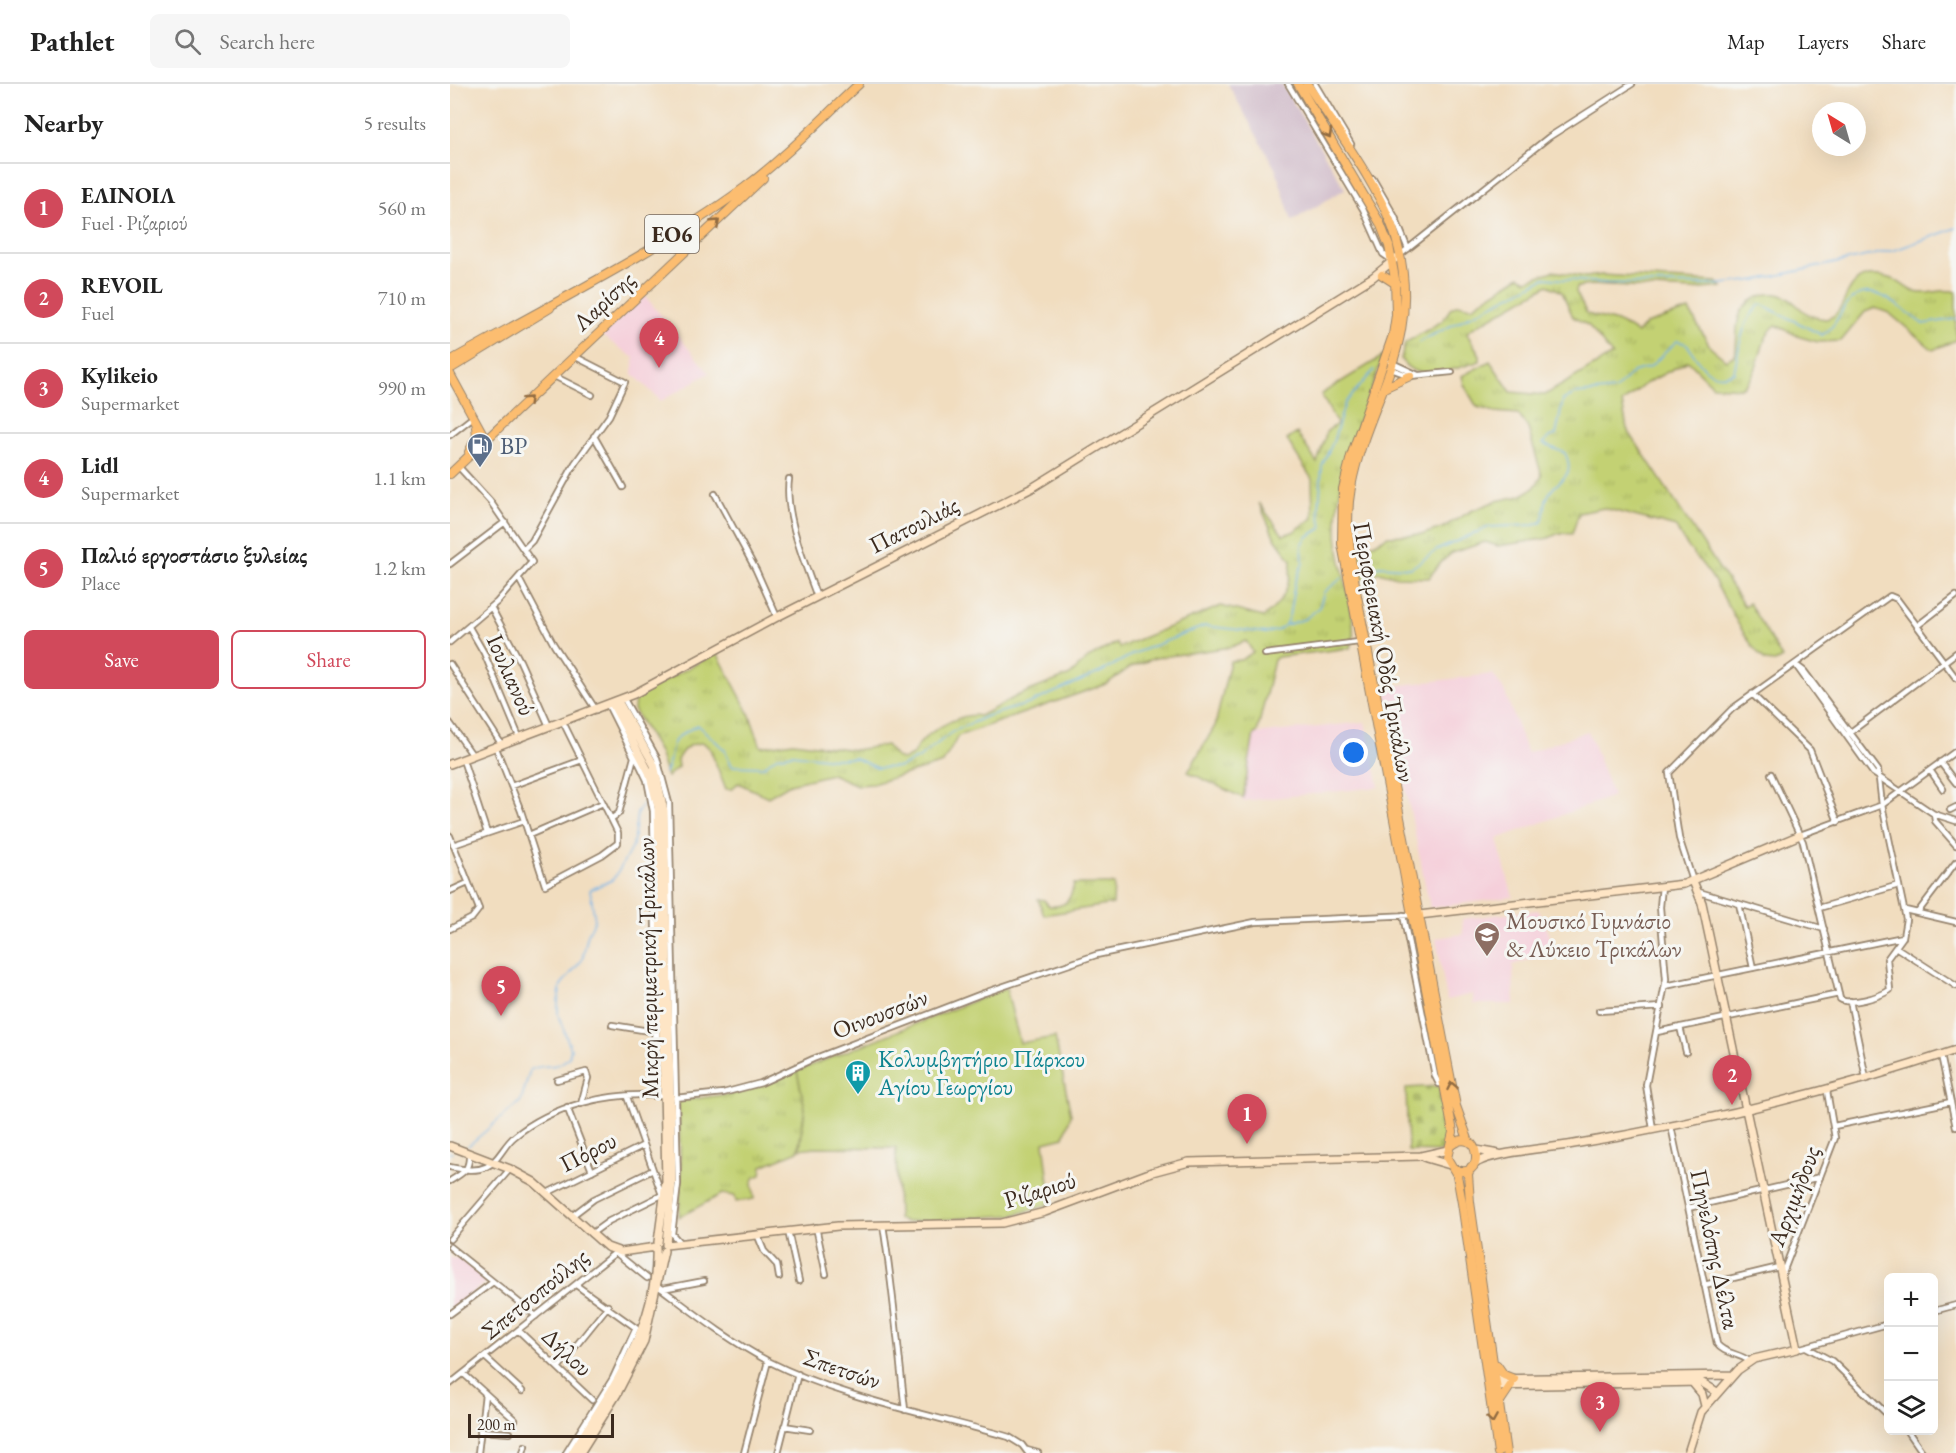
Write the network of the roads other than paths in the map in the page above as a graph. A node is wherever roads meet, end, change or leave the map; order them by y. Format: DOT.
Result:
graph roads {
  1 [pos="859,84"];
  2 [pos="1288,84"];
  3 [pos="1298,84"];
  4 [pos="1307,84"];
  5 [pos="1315,84"];
  6 [pos="1632,84"];
  7 [pos="773,165"];
  8 [pos="1408,249"];
  9 [pos="1397,261"];
  10 [pos="1378,276"];
  11 [pos="1396,284"];
  12 [pos="566,297"];
  13 [pos="574,356"];
  14 [pos="450,361"];
  15 [pos="460,363"];
  16 [pos="1389,365"];
  17 [pos="450,371"];
  18 [pos="1452,372"];
  19 [pos="1414,375"];
  20 [pos="553,376"];
  21 [pos="452,385"];
  22 [pos="1385,388"];
  23 [pos="592,395"];
  24 [pos="473,417"];
  25 [pos="507,420"];
  26 [pos="450,435"];
  27 [pos="594,436"];
  28 [pos="486,440"];
  29 [pos="460,464"];
  30 [pos="450,474"];
  31 [pos="789,479"];
  32 [pos="623,488"];
  33 [pos="715,494"];
  34 [pos="505,522"];
  35 [pos="524,549"];
  36 [pos="450,564"];
  37 [pos="519,579"];
  38 [pos="1956,596"];
  39 [pos="817,597"];
  40 [pos="491,608"];
  41 [pos="777,617"];
  42 [pos="1917,626"];
  43 [pos="469,627"];
  44 [pos="450,642"];
  45 [pos="1359,642"];
  46 [pos="1956,653"];
  47 [pos="1265,654"];
  48 [pos="1944,662"];
  49 [pos="450,664"];
  50 [pos="1796,665"];
  51 [pos="1956,678"];
  52 [pos="1752,694"];
  53 [pos="616,702"];
  54 [pos="596,710"];
  55 [pos="563,722"];
  56 [pos="450,723"];
  57 [pos="550,727"];
  58 [pos="1847,734"];
  59 [pos="520,739"];
  60 [pos="499,746"];
  61 [pos="1956,750"];
  62 [pos="634,753"];
  63 [pos="473,756"];
  64 [pos="463,760"];
  65 [pos="582,760"];
  66 [pos="1940,762"];
  67 [pos="450,764"];
  68 [pos="1930,770"];
  69 [pos="1771,774"];
  70 [pos="1879,778"];
  71 [pos="1956,783"];
  72 [pos="511,786"];
  73 [pos="1943,789"];
  74 [pos="1900,793"];
  75 [pos="603,803"];
  76 [pos="1882,805"];
  77 [pos="1956,807"];
  78 [pos="1950,810"];
  79 [pos="1934,814"];
  80 [pos="611,819"];
  81 [pos="524,821"];
  82 [pos="1956,821"];
  83 [pos="1838,822"];
  84 [pos="487,834"];
  85 [pos="529,835"];
  86 [pos="1800,835"];
  87 [pos="450,836"];
  88 [pos="452,844"];
  89 [pos="1956,845"];
  90 [pos="1956,861"];
  91 [pos="1693,881"];
  92 [pos="468,883"];
  93 [pos="1899,885"];
  94 [pos="1662,886"];
  95 [pos="450,891"];
  96 [pos="1699,892"];
  97 [pos="1739,904"];
  98 [pos="1819,908"];
  99 [pos="1905,910"];
  100 [pos="1918,912"];
  101 [pos="1411,915"];
  102 [pos="1956,922"];
  103 [pos="450,929"];
  104 [pos="1824,929"];
  105 [pos="1903,937"];
  106 [pos="1897,948"];
  107 [pos="1829,953"];
  108 [pos="1753,968"];
  109 [pos="1717,976"];
  110 [pos="1665,986"];
  111 [pos="1956,986"];
  112 [pos="1839,994"];
  113 [pos="1850,1001"];
  114 [pos="1662,1007"];
  115 [pos="654,1011"];
  116 [pos="1599,1011"];
  117 [pos="1726,1018"];
  118 [pos="612,1025"];
  119 [pos="1680,1027"];
  120 [pos="655,1032"];
  121 [pos="1657,1032"];
  122 [pos="1956,1050"];
  123 [pos="1686,1052"];
  124 [pos="1941,1055"];
  125 [pos="557,1080"];
  126 [pos="1867,1080"];
  127 [pos="1956,1086"];
  128 [pos="1948,1087"];
  129 [pos="1827,1091"];
  130 [pos="659,1096"];
  131 [pos="627,1097"];
  132 [pos="675,1098"];
  133 [pos="1951,1102"];
  134 [pos="582,1104"];
  135 [pos="567,1107"];
  136 [pos="1745,1110"];
  137 [pos="1671,1126"];
  138 [pos="1834,1126"];
  139 [pos="1956,1126"];
  140 [pos="1653,1129"];
  141 [pos="1468,1142"];
  142 [pos="644,1144"];
  143 [pos="450,1146"];
  144 [pos="1449,1148"];
  145 [pos="1476,1150"];
  146 [pos="469,1154"];
  147 [pos="1501,1155"];
  148 [pos="1420,1156"];
  149 [pos="494,1162"];
  150 [pos="1451,1166"];
  151 [pos="1473,1166"];
  152 [pos="450,1167"];
  153 [pos="467,1169"];
  154 [pos="510,1169"];
  155 [pos="653,1170"];
  156 [pos="592,1171"];
  157 [pos="1820,1177"];
  158 [pos="450,1181"];
  159 [pos="1762,1191"];
  160 [pos="549,1192"];
  161 [pos="1688,1208"];
  162 [pos="573,1215"];
  163 [pos="883,1225"];
  164 [pos="816,1227"];
  165 [pos="788,1231"];
  166 [pos="591,1234"];
  167 [pos="757,1234"];
  168 [pos="450,1239"];
  169 [pos="682,1244"];
  170 [pos="661,1246"];
  171 [pos="450,1247"];
  172 [pos="615,1252"];
  173 [pos="1779,1267"];
  174 [pos="826,1274"];
  175 [pos="779,1277"];
  176 [pos="647,1278"];
  177 [pos="1781,1278"];
  178 [pos="704,1281"];
  179 [pos="799,1281"];
  180 [pos="493,1282"];
  181 [pos="576,1284"];
  182 [pos="1704,1285"];
  183 [pos="660,1288"];
  184 [pos="1956,1305"];
  185 [pos="608,1306"];
  186 [pos="1938,1310"];
  187 [pos="450,1314"];
  188 [pos="536,1316"];
  189 [pos="1884,1325"];
  190 [pos="518,1330"];
  191 [pos="1806,1347"];
  192 [pos="1797,1349"];
  193 [pos="485,1358"];
  194 [pos="768,1361"];
  195 [pos="1749,1361"];
  196 [pos="1495,1363"];
  197 [pos="558,1368"];
  198 [pos="798,1374"];
  199 [pos="465,1375"];
  200 [pos="1733,1375"];
  201 [pos="1706,1376"];
  202 [pos="1487,1382"];
  203 [pos="1498,1382"];
  204 [pos="1512,1382"];
  205 [pos="1692,1383"];
  206 [pos="450,1384"];
  207 [pos="1718,1390"];
  208 [pos="522,1391"];
  209 [pos="485,1394"];
  210 [pos="592,1400"];
  211 [pos="1500,1401"];
  212 [pos="1705,1406"];
  213 [pos="905,1410"];
  214 [pos="1884,1411"];
  215 [pos="514,1420"];
  216 [pos="784,1426"];
  217 [pos="810,1430"];
  218 [pos="480,1431"];
  219 [pos="510,1433"];
  220 [pos="1910,1435"];
  221 [pos="525,1446"];
  222 [pos="1027,1451"];
  223 [pos="478,1453"];
  224 [pos="523,1453"];
  225 [pos="566,1453"];
  226 [pos="572,1453"];
  227 [pos="580,1453"];
  228 [pos="744,1453"];
  229 [pos="778,1453"];
  230 [pos="1038,1453"];
  231 [pos="1498,1453"];
  232 [pos="1506,1453"];
  233 [pos="1688,1453"];
  234 [pos="1923,1453"];
  1 -- 7 [label="main road, ΕΟ6"];
  2 -- 9 [label="street"];
  3 -- 9 [label="main road, Περιφερειακή Οδός Τρικάλων, one-way"];
  4 -- 9 [label="main road, Περιφερειακή Οδός Τρικάλων"];
  5 -- 8 [label="street"];
  6 -- 8 [label="street"];
  7 -- 12 [label="main road, ΕΟ6"];
  13 -- 7 [label="main road, Λαρίσης, one-way"];
  8 -- 9 [label="street"];
  9 -- 10 [label="street, Πατουλιάς"];
  9 -- 11 [label="main road, Περιφερειακή Οδός Τρικάλων"];
  9 -- 16 [label="main road, Περιφερειακή Οδός Τρικάλων"];
  10 -- 11 [label="main road"];
  10 -- 39 [label="street, Πατουλιάς"];
  11 -- 16 [label="main road, Περιφερειακή Οδός Τρικάλων"];
  12 -- 14 [label="main road, ΕΟ6"];
  12 -- 15 [label="main road, ΕΟ6"];
  13 -- 20 [label="main road, Λαρίσης"];
  13 -- 27 [label="street"];
  15 -- 17 [label="main road, ΕΟ6"];
  15 -- 21 [label="main road"];
  16 -- 19 [label="street"];
  16 -- 22 [label="main road, Περιφερειακή Οδός Τρικάλων"];
  16 -- 45 [label="main road, Περιφερειακή Οδός Τρικάλων"];
  17 -- 21 [label="main road"];
  18 -- 19 [label="street"];
  19 -- 22 [label="main road"];
  20 -- 23 [label="street"];
  25 -- 20 [label="main road, Λαρίσης, one-way"];
  21 -- 24 [label="main road"];
  22 -- 101 [label="main road, Περιφερειακή Οδός Τρικάλων"];
  24 -- 25 [label="main road"];
  24 -- 26 [label="street"];
  24 -- 28 [label="main road"];
  24 -- 29 [label="main road"];
  25 -- 28 [label="main road, Λαρίσης"];
  27 -- 32 [label="street"];
  27 -- 35 [label="street"];
  28 -- 29 [label="main road, Λαρίσης"];
  29 -- 30 [label="main road"];
  29 -- 34 [label="street"];
  31 -- 39 [label="street"];
  33 -- 41 [label="street"];
  34 -- 35 [label="street"];
  34 -- 36 [label="street"];
  35 -- 37 [label="street"];
  37 -- 40 [label="street"];
  37 -- 54 [label="street"];
  38 -- 42 [label="street"];
  39 -- 41 [label="street, Πατουλιάς"];
  40 -- 43 [label="street"];
  40 -- 57 [label="street"];
  41 -- 53 [label="street, Πατουλιάς"];
  42 -- 48 [label="street"];
  42 -- 50 [label="street"];
  43 -- 44 [label="street"];
  43 -- 59 [label="street, Ιουλιανού"];
  45 -- 47 [label="street"];
  45 -- 101 [label="main road, Περιφερειακή Οδός Τρικάλων"];
  46 -- 48 [label="street"];
  48 -- 51 [label="street"];
  48 -- 58 [label="street"];
  49 -- 60 [label="street"];
  50 -- 52 [label="street"];
  50 -- 58 [label="street"];
  52 -- 83 [label="street"];
  52 -- 91 [label="street"];
  53 -- 54 [label="street, Πατουλιάς"];
  53 -- 62 [label="street"];
  53 -- 130 [label="street, Μικρή περιμετρική Τρικάλων"];
  53 -- 132 [label="street"];
  53 -- 170 [label="street, Μικρή περιμετρική Τρικάλων"];
  54 -- 55 [label="street, Πατουλιάς"];
  55 -- 57 [label="street, Πατουλιάς"];
  55 -- 65 [label="street"];
  56 -- 63 [label="street"];
  57 -- 59 [label="street, Πατουλιάς"];
  58 -- 70 [label="street"];
  59 -- 60 [label="street, Πατουλιάς"];
  60 -- 63 [label="street, Πατουλιάς"];
  60 -- 72 [label="street"];
  61 -- 66 [label="street"];
  62 -- 80 [label="street"];
  62 -- 130 [label="street"];
  63 -- 64 [label="street, Πατουλιάς"];
  64 -- 67 [label="street, Πατουλιάς"];
  64 -- 84 [label="street"];
  65 -- 72 [label="street"];
  65 -- 75 [label="street"];
  66 -- 68 [label="street"];
  66 -- 71 [label="street"];
  68 -- 73 [label="street"];
  68 -- 74 [label="street"];
  69 -- 86 [label="street"];
  70 -- 74 [label="street"];
  70 -- 76 [label="street"];
  72 -- 81 [label="street"];
  74 -- 76 [label="street"];
  74 -- 79 [label="street"];
  75 -- 80 [label="street"];
  75 -- 85 [label="street"];
  76 -- 83 [label="street"];
  76 -- 93 [label="street"];
  77 -- 78 [label="street"];
  79 -- 82 [label="street"];
  79 -- 89 [label="street"];
  80 -- 85 [label="street"];
  81 -- 84 [label="street"];
  81 -- 85 [label="street"];
  83 -- 86 [label="street"];
  84 -- 88 [label="street"];
  86 -- 91 [label="street"];
  86 -- 98 [label="street"];
  87 -- 88 [label="street"];
  88 -- 92 [label="street"];
  90 -- 100 [label="street"];
  91 -- 94 [label="street"];
  91 -- 96 [label="street"];
  92 -- 95 [label="street"];
  92 -- 103 [label="street"];
  93 -- 98 [label="street"];
  93 -- 99 [label="street"];
  94 -- 101 [label="street"];
  94 -- 110 [label="street"];
  96 -- 97 [label="street"];
  96 -- 109 [label="street"];
  97 -- 104 [label="street"];
  97 -- 108 [label="street"];
  98 -- 104 [label="street"];
  99 -- 100 [label="street"];
  99 -- 105 [label="street"];
  100 -- 102 [label="street"];
  101 -- 132 [label="street, Οινουσσών"];
  141 -- 101 [label="main road, Περιφερειακή Οδός Τρικάλων, one-way"];
  101 -- 144 [label="main road, Περιφερειακή Οδός Τρικάλων"];
  104 -- 107 [label="street"];
  105 -- 106 [label="street"];
  105 -- 107 [label="street"];
  106 -- 111 [label="street"];
  106 -- 113 [label="street"];
  107 -- 108 [label="street"];
  107 -- 112 [label="street"];
  108 -- 109 [label="street"];
  109 -- 110 [label="street"];
  109 -- 117 [label="street"];
  110 -- 114 [label="street"];
  112 -- 113 [label="street"];
  112 -- 117 [label="street"];
  113 -- 126 [label="street"];
  114 -- 116 [label="street"];
  114 -- 121 [label="street"];
  115 -- 120 [label="street"];
  117 -- 119 [label="street"];
  117 -- 136 [label="street"];
  118 -- 120 [label="street"];
  119 -- 121 [label="street"];
  119 -- 123 [label="street"];
  120 -- 130 [label="street"];
  121 -- 140 [label="street"];
  122 -- 124 [label="street"];
  124 -- 126 [label="street"];
  124 -- 128 [label="street"];
  125 -- 134 [label="street"];
  126 -- 129 [label="street"];
  127 -- 128 [label="street"];
  128 -- 133 [label="street"];
  129 -- 136 [label="street"];
  129 -- 138 [label="street, Αρχιμήδους"];
  130 -- 131 [label="street"];
  130 -- 170 [label="street, Μικρή περιμετρική Τρικάλων"];
  131 -- 134 [label="street"];
  131 -- 142 [label="street"];
  132 -- 169 [label="street"];
  133 -- 138 [label="street"];
  133 -- 139 [label="street"];
  134 -- 135 [label="street"];
  135 -- 149 [label="street"];
  135 -- 156 [label="street"];
  136 -- 137 [label="street"];
  136 -- 159 [label="street"];
  137 -- 140 [label="street"];
  137 -- 161 [label="street, Πηνελόπης Δέλτα"];
  138 -- 157 [label="street, Αρχιμήδους"];
  140 -- 147 [label="street"];
  141 -- 144 [label="main road"];
  141 -- 145 [label="main road"];
  142 -- 155 [label="street"];
  142 -- 156 [label="street, Πόρου"];
  143 -- 146 [label="street"];
  144 -- 148 [label="street, Ριζαριού"];
  144 -- 150 [label="main road"];
  145 -- 147 [label="street"];
  145 -- 151 [label="main road"];
  146 -- 149 [label="street"];
  146 -- 153 [label="street"];
  147 -- 151 [label="street"];
  148 -- 150 [label="street, Ριζαριού"];
  148 -- 163 [label="street, Ριζαριού"];
  149 -- 153 [label="street"];
  149 -- 154 [label="street"];
  150 -- 151 [label="main road"];
  150 -- 202 [label="main road"];
  151 -- 196 [label="main road"];
  152 -- 153 [label="street"];
  153 -- 158 [label="street"];
  154 -- 160 [label="street"];
  154 -- 168 [label="street"];
  155 -- 162 [label="street"];
  155 -- 166 [label="street"];
  156 -- 160 [label="street, Πόρου"];
  157 -- 159 [label="street"];
  157 -- 177 [label="street, Αρχιμήδους"];
  159 -- 161 [label="street"];
  159 -- 173 [label="street"];
  160 -- 162 [label="street"];
  161 -- 182 [label="street, Πηνελόπης Δέλτα"];
  162 -- 166 [label="street"];
  163 -- 164 [label="street, Ριζαριού"];
  163 -- 213 [label="street"];
  164 -- 165 [label="street, Ριζαριού"];
  164 -- 174 [label="street"];
  165 -- 167 [label="street, Ριζαριού"];
  165 -- 179 [label="street"];
  166 -- 172 [label="street"];
  167 -- 169 [label="street, Ριζαριού"];
  167 -- 175 [label="street"];
  169 -- 170 [label="street, Ριζαριού"];
  170 -- 172 [label="street, Ριζαριού"];
  170 -- 183 [label="street, Μικρή περιμετρική Τρικάλων"];
  170 -- 226 [label="street, Μικρή περιμετρική Τρικάλων"];
  171 -- 180 [label="street"];
  172 -- 176 [label="street"];
  172 -- 181 [label="street, Σπετσοπούλης"];
  173 -- 177 [label="street"];
  173 -- 182 [label="street"];
  177 -- 192 [label="street"];
  178 -- 183 [label="street"];
  180 -- 187 [label="street"];
  180 -- 188 [label="street"];
  181 -- 185 [label="street"];
  181 -- 188 [label="street, Σπετσοπούλης"];
  182 -- 195 [label="street, Πηνελόπης Δέλτα"];
  183 -- 194 [label="street, Σπετσών"];
  183 -- 227 [label="street, Μικρή περιμετρική Τρικάλων"];
  184 -- 186 [label="street"];
  185 -- 197 [label="street"];
  185 -- 225 [label="street"];
  188 -- 190 [label="street, Σπετσοπούλης"];
  189 -- 191 [label="street"];
  190 -- 193 [label="street, Σπετσοπούλης"];
  190 -- 197 [label="street, Δήλου"];
  191 -- 192 [label="street"];
  191 -- 214 [label="street"];
  192 -- 195 [label="street"];
  193 -- 199 [label="street, Σπετσοπούλης"];
  193 -- 208 [label="street"];
  194 -- 198 [label="street, Σπετσών"];
  194 -- 228 [label="street"];
  195 -- 200 [label="street"];
  196 -- 203 [label="main road"];
  196 -- 204 [label="main road"];
  197 -- 210 [label="street, Δήλου"];
  198 -- 213 [label="street, Σπετσών"];
  198 -- 216 [label="street"];
  199 -- 206 [label="street, Σπετσοπούλης"];
  199 -- 209 [label="street"];
  200 -- 201 [label="street"];
  200 -- 207 [label="street"];
  201 -- 204 [label="street"];
  201 -- 207 [label="street"];
  202 -- 203 [label="street"];
  202 -- 231 [label="main road, one-way"];
  203 -- 204 [label="street"];
  203 -- 211 [label="main road"];
  204 -- 205 [label="street"];
  204 -- 211 [label="main road"];
  205 -- 207 [label="street"];
  205 -- 212 [label="street"];
  207 -- 212 [label="street"];
  209 -- 215 [label="street"];
  209 -- 218 [label="street"];
  211 -- 232 [label="main road"];
  212 -- 233 [label="street"];
  213 -- 222 [label="street, Σπετσών"];
  216 -- 217 [label="street"];
  216 -- 229 [label="street"];
  218 -- 219 [label="street"];
  218 -- 223 [label="street"];
  220 -- 234 [label="street"];
  221 -- 224 [label="street"];
  222 -- 230 [label="street, Σπετσών"];
}
